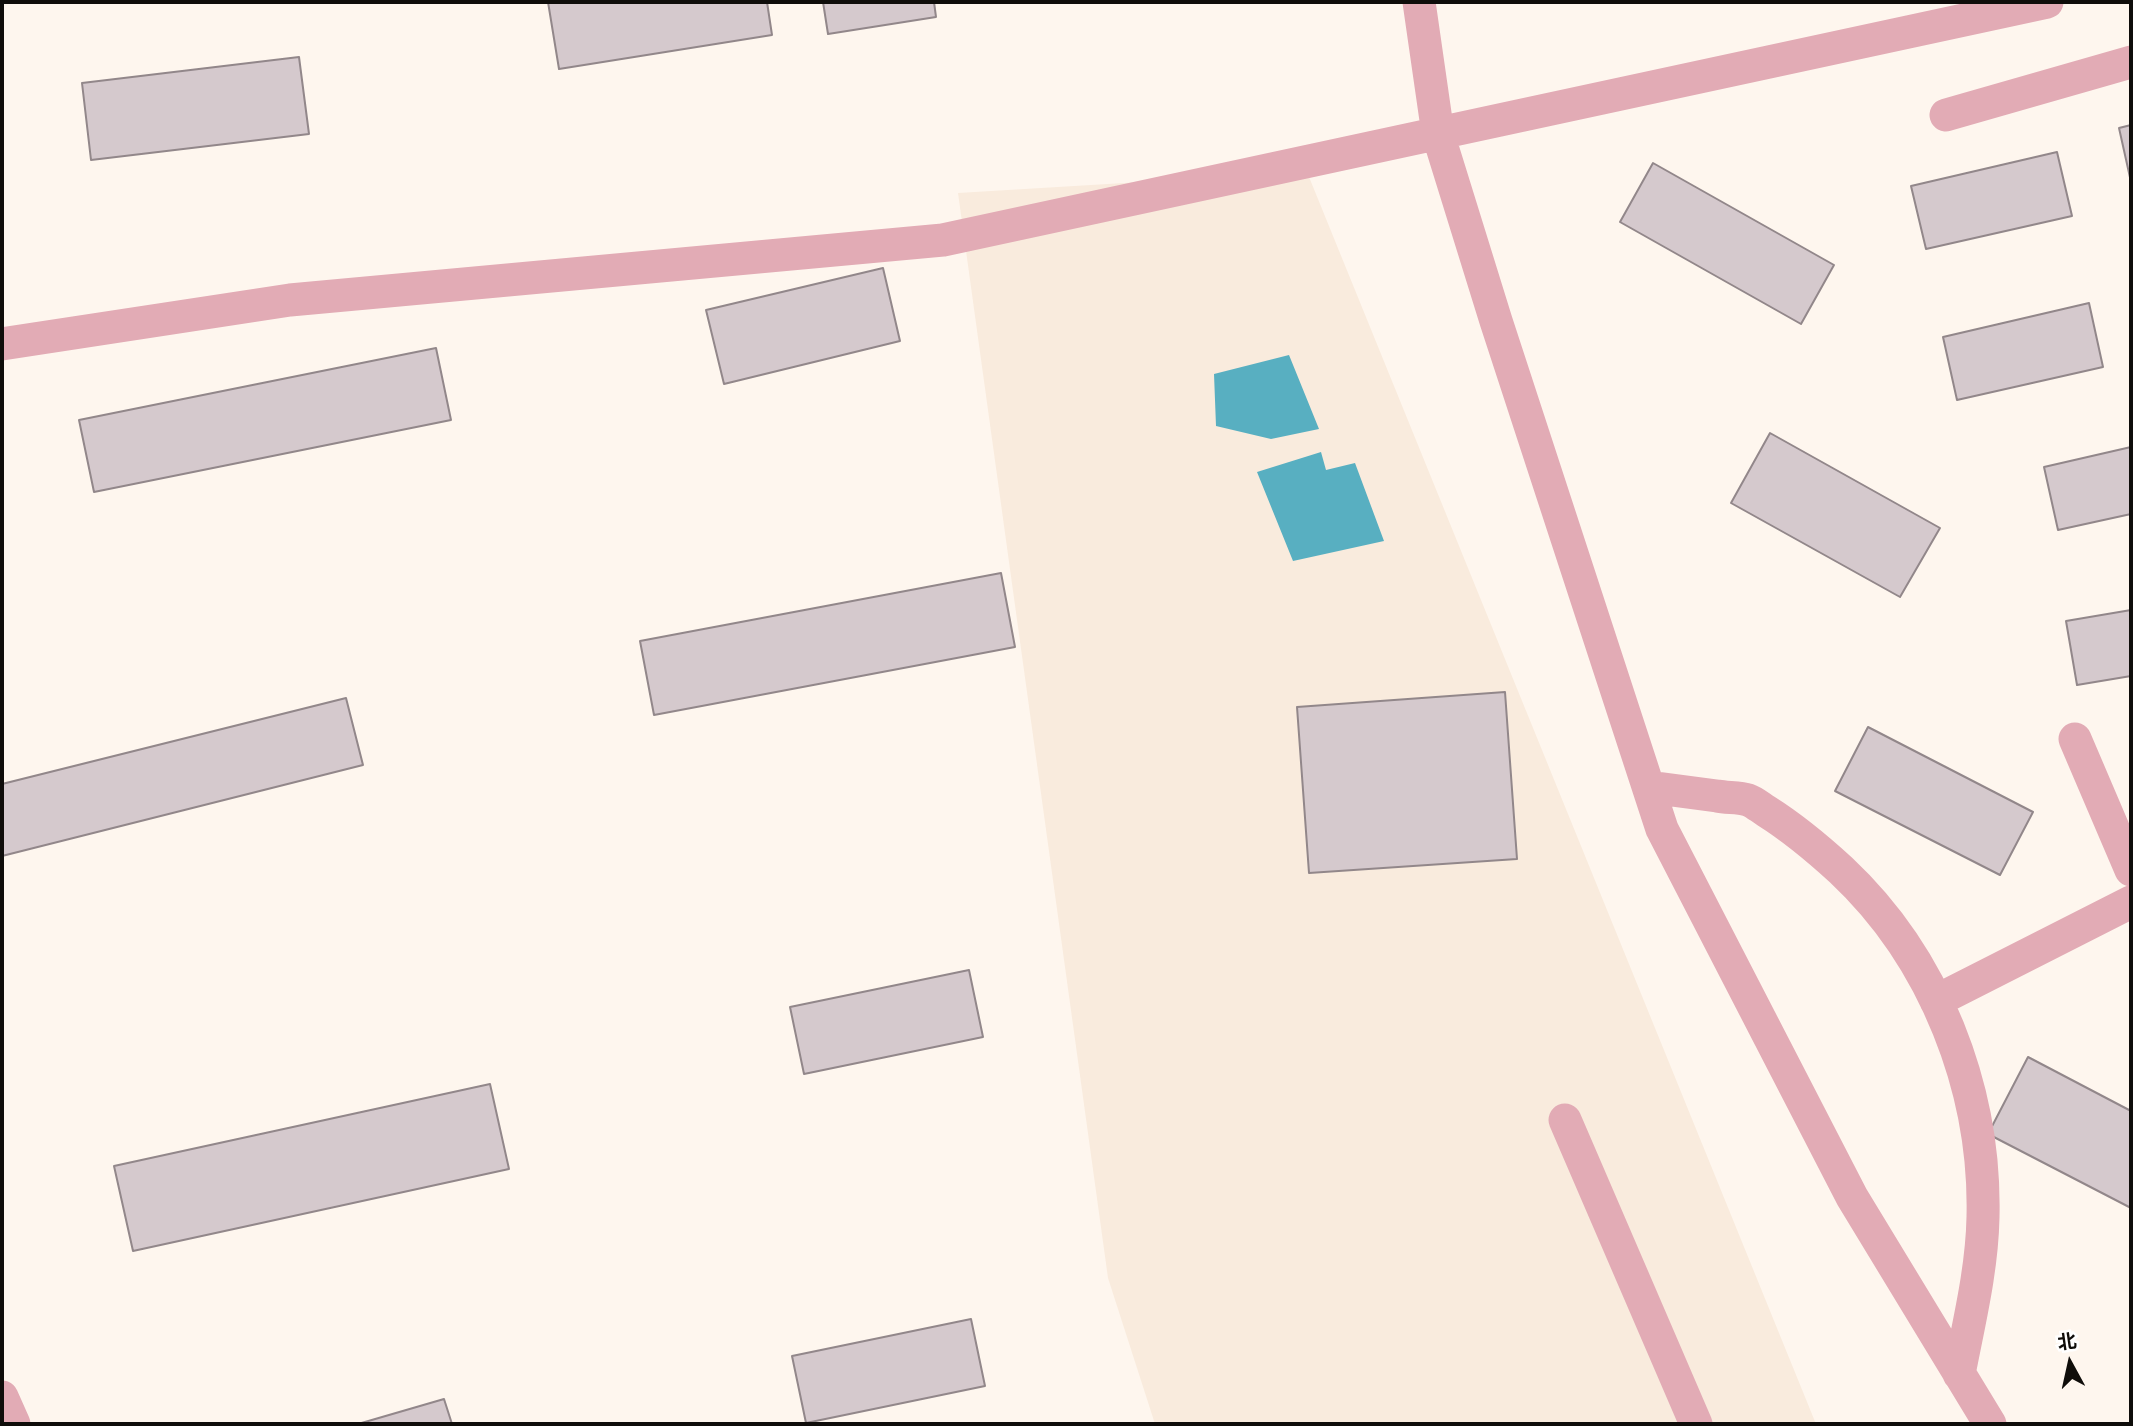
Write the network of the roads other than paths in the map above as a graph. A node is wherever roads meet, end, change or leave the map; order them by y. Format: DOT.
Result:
graph roads {
  1 [pos="1419,2"];
  2 [pos="2047,2"];
  3 [pos="2131,62"];
  4 [pos="1946,116"];
  5 [pos="1438,134"];
  6 [pos="2,344"];
  7 [pos="2075,739"];
  8 [pos="1648,788"];
  9 [pos="2131,870"];
  10 [pos="2131,902"];
  11 [pos="1936,1001"];
  12 [pos="1565,1120"];
  13 [pos="1959,1374"];
  14 [pos="2,1397"];
  15 [pos="14,1424"];
  16 [pos="1696,1424"];
  17 [pos="1990,1424"];
  1 -- 5 [label="street"];
  2 -- 5 [label="street"];
  3 -- 4 [label="street"];
  5 -- 6 [label="street"];
  5 -- 8 [label="street"];
  7 -- 9 [label="street"];
  8 -- 11 [label="street"];
  8 -- 13 [label="street"];
  10 -- 11 [label="street"];
  11 -- 13 [label="street"];
  12 -- 16 [label="street"];
  13 -- 17 [label="street"];
  14 -- 15 [label="street"];
}
